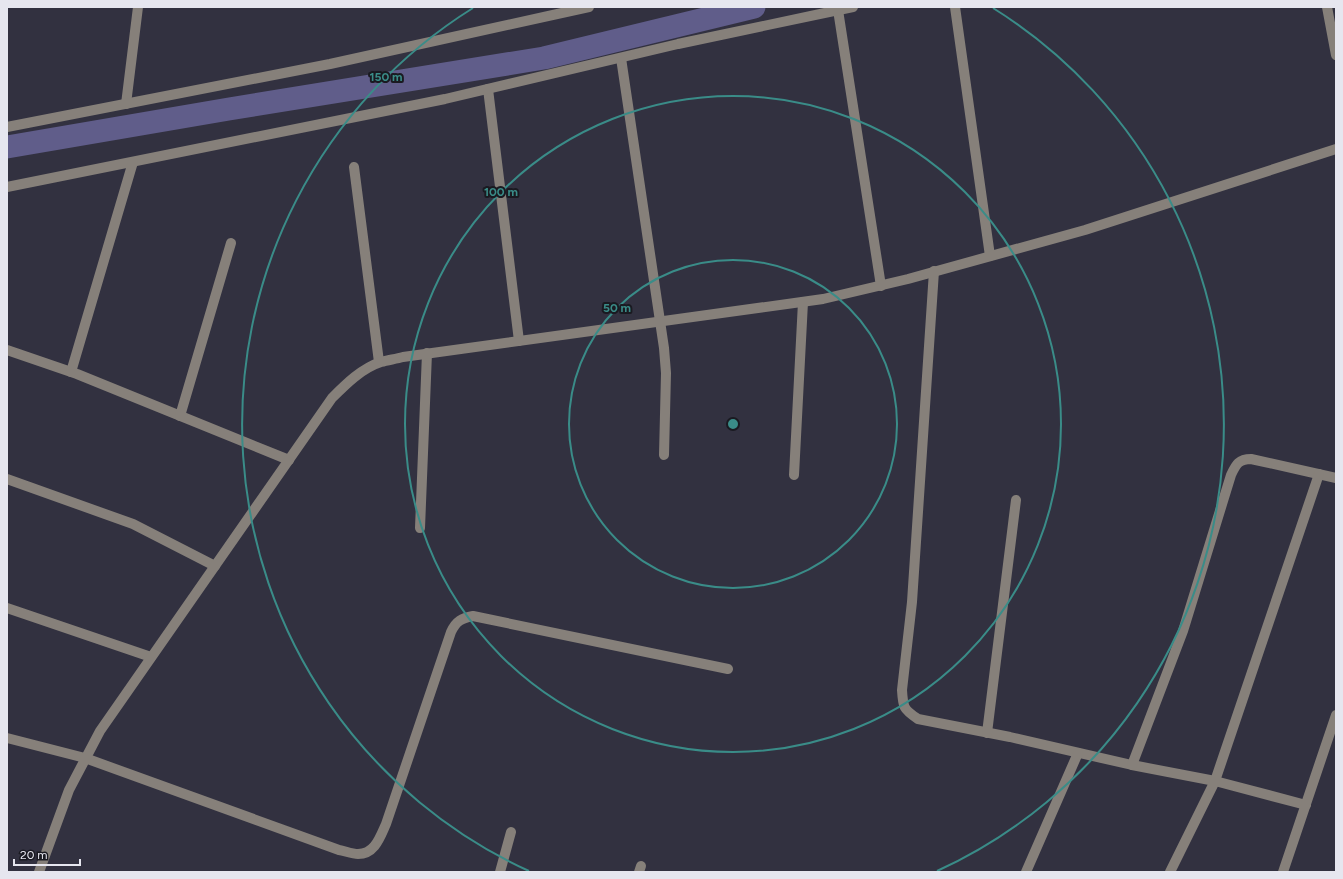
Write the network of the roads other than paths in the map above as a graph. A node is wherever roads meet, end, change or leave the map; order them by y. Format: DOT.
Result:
graph roads {
  1 [pos="138,7"];
  2 [pos="589,7"];
  3 [pos="854,7"];
  4 [pos="955,7"];
  5 [pos="1327,7"];
  6 [pos="838,10"];
  7 [pos="1336,55"];
  8 [pos="621,58"];
  9 [pos="488,89"];
  10 [pos="126,104"];
  11 [pos="7,127"];
  12 [pos="1336,150"];
  13 [pos="132,162"];
  14 [pos="354,167"];
  15 [pos="7,187"];
  16 [pos="231,243"];
  17 [pos="990,256"];
  18 [pos="934,271"];
  19 [pos="881,286"];
  20 [pos="803,302"];
  21 [pos="660,322"];
  22 [pos="520,341"];
  23 [pos="7,350"];
  24 [pos="427,353"];
  25 [pos="380,362"];
  26 [pos="71,372"];
  27 [pos="180,416"];
  28 [pos="664,455"];
  29 [pos="289,460"];
  30 [pos="1319,474"];
  31 [pos="794,475"];
  32 [pos="1336,478"];
  33 [pos="7,480"];
  34 [pos="1016,500"];
  35 [pos="420,528"];
  36 [pos="215,566"];
  37 [pos="7,608"];
  38 [pos="151,657"];
  39 [pos="728,669"];
  40 [pos="1336,715"];
  41 [pos="987,733"];
  42 [pos="7,738"];
  43 [pos="1078,753"];
  44 [pos="85,758"];
  45 [pos="1132,765"];
  46 [pos="1215,781"];
  47 [pos="1306,805"];
  48 [pos="511,832"];
  49 [pos="39,872"];
  50 [pos="500,872"];
  51 [pos="1026,872"];
  52 [pos="1170,872"];
  53 [pos="1284,872"];
  1 -- 10 [label="street"];
  2 -- 10 [label="street"];
  3 -- 6 [label="street"];
  4 -- 17 [label="street"];
  5 -- 7 [label="street"];
  6 -- 8 [label="street"];
  6 -- 19 [label="street"];
  8 -- 9 [label="street"];
  8 -- 21 [label="street"];
  9 -- 13 [label="street"];
  9 -- 22 [label="street"];
  10 -- 11 [label="street"];
  12 -- 17 [label="street"];
  13 -- 15 [label="street"];
  13 -- 26 [label="street"];
  14 -- 25 [label="street"];
  16 -- 27 [label="street"];
  17 -- 18 [label="street"];
  18 -- 19 [label="street"];
  18 -- 41 [label="street"];
  19 -- 20 [label="street"];
  20 -- 21 [label="street"];
  20 -- 31 [label="street"];
  21 -- 22 [label="street"];
  21 -- 28 [label="street"];
  22 -- 24 [label="street"];
  23 -- 26 [label="street"];
  24 -- 25 [label="street"];
  24 -- 35 [label="street"];
  25 -- 29 [label="street"];
  26 -- 27 [label="street"];
  27 -- 29 [label="street"];
  29 -- 36 [label="street"];
  30 -- 32 [label="street"];
  30 -- 45 [label="street"];
  30 -- 46 [label="street"];
  33 -- 36 [label="street"];
  34 -- 41 [label="street"];
  36 -- 38 [label="street"];
  37 -- 38 [label="street"];
  38 -- 44 [label="street"];
  39 -- 44 [label="street"];
  40 -- 47 [label="street"];
  41 -- 43 [label="street"];
  42 -- 44 [label="street"];
  43 -- 45 [label="street"];
  43 -- 51 [label="street"];
  44 -- 49 [label="street"];
  45 -- 46 [label="street"];
  46 -- 47 [label="street"];
  46 -- 52 [label="street"];
  47 -- 53 [label="street"];
  48 -- 50 [label="street"];
}
